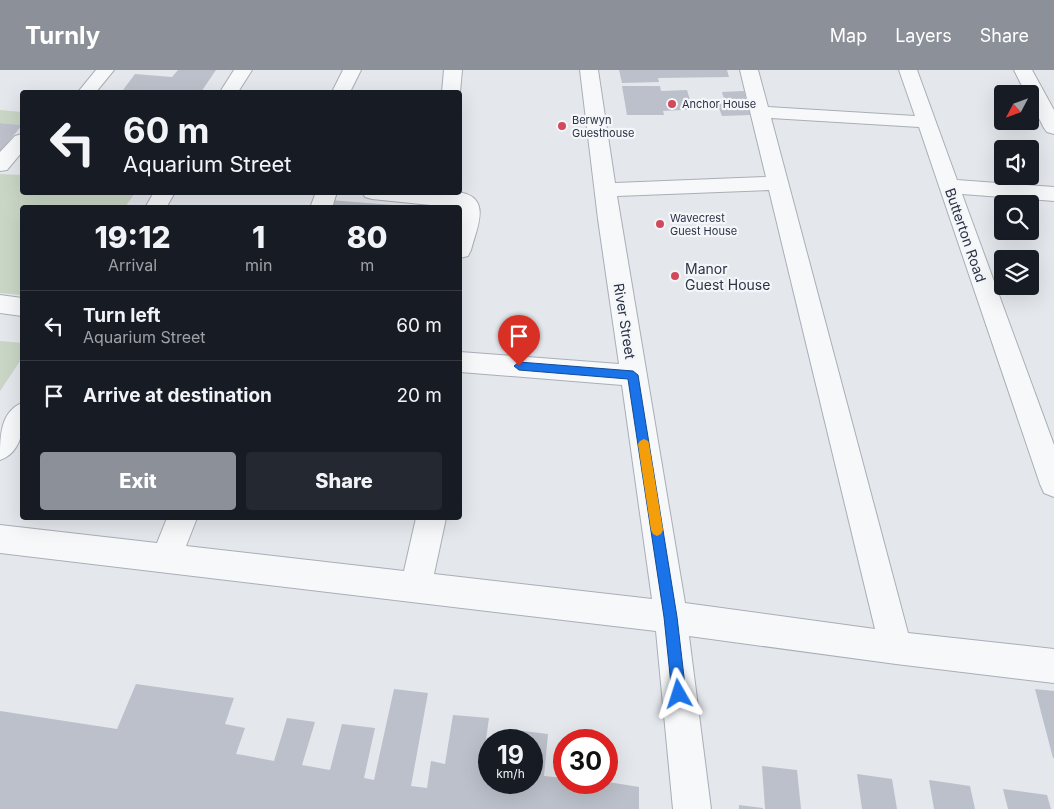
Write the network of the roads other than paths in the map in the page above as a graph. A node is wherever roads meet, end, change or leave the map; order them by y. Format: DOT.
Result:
graph roads {
  1 [pos="106,70"];
  2 [pos="243,70"];
  3 [pos="352,70"];
  4 [pos="453,70"];
  5 [pos="589,70"];
  6 [pos="749,70"];
  7 [pos="908,70"];
  8 [pos="1023,70"];
  9 [pos="89,90"];
  10 [pos="230,90"];
  11 [pos="342,90"];
  12 [pos="451,90"];
  13 [pos="760,112"];
  14 [pos="926,122"];
  15 [pos="1054,128"];
  16 [pos="20,142"];
  17 [pos="0,166"];
  18 [pos="20,166"];
  19 [pos="777,183"];
  20 [pos="949,186"];
  21 [pos="605,190"];
  22 [pos="1054,194"];
  23 [pos="445,195"];
  24 [pos="462,242"];
  25 [pos="0,304"];
  26 [pos="20,307"];
  27 [pos="462,366"];
  28 [pos="633,375"];
  29 [pos="20,417"];
  30 [pos="0,448"];
  31 [pos="1052,474"];
  32 [pos="181,520"];
  33 [pos="431,520"];
  34 [pos="0,539"];
  35 [pos="164,558"];
  36 [pos="416,588"];
  37 [pos="671,617"];
  38 [pos="896,648"];
  39 [pos="1054,666"];
  40 [pos="692,809"];
  1 -- 9 [label="street"];
  2 -- 10 [label="street"];
  3 -- 11 [label="street"];
  4 -- 12 [label="street"];
  5 -- 21 [label="street, River Street"];
  6 -- 13 [label="street"];
  7 -- 14 [label="street, Butterton Road"];
  8 -- 15 [label="street"];
  13 -- 14 [label="street"];
  13 -- 19 [label="street"];
  14 -- 20 [label="street, Butterton Road"];
  16 -- 17 [label="street"];
  17 -- 18 [label="street"];
  19 -- 21 [label="street"];
  19 -- 38 [label="street"];
  20 -- 22 [label="street"];
  20 -- 31 [label="street, Butterton Road"];
  21 -- 28 [label="street, River Street"];
  23 -- 24 [label="street"];
  25 -- 26 [label="street"];
  27 -- 28 [label="street"];
  28 -- 37 [label="street, River Street"];
  29 -- 30 [label="street"];
  32 -- 35 [label="street"];
  33 -- 36 [label="street"];
  34 -- 35 [label="street"];
  35 -- 36 [label="street"];
  36 -- 37 [label="street"];
  37 -- 38 [label="street"];
  37 -- 40 [label="street, River Street"];
  38 -- 39 [label="street"];
}
